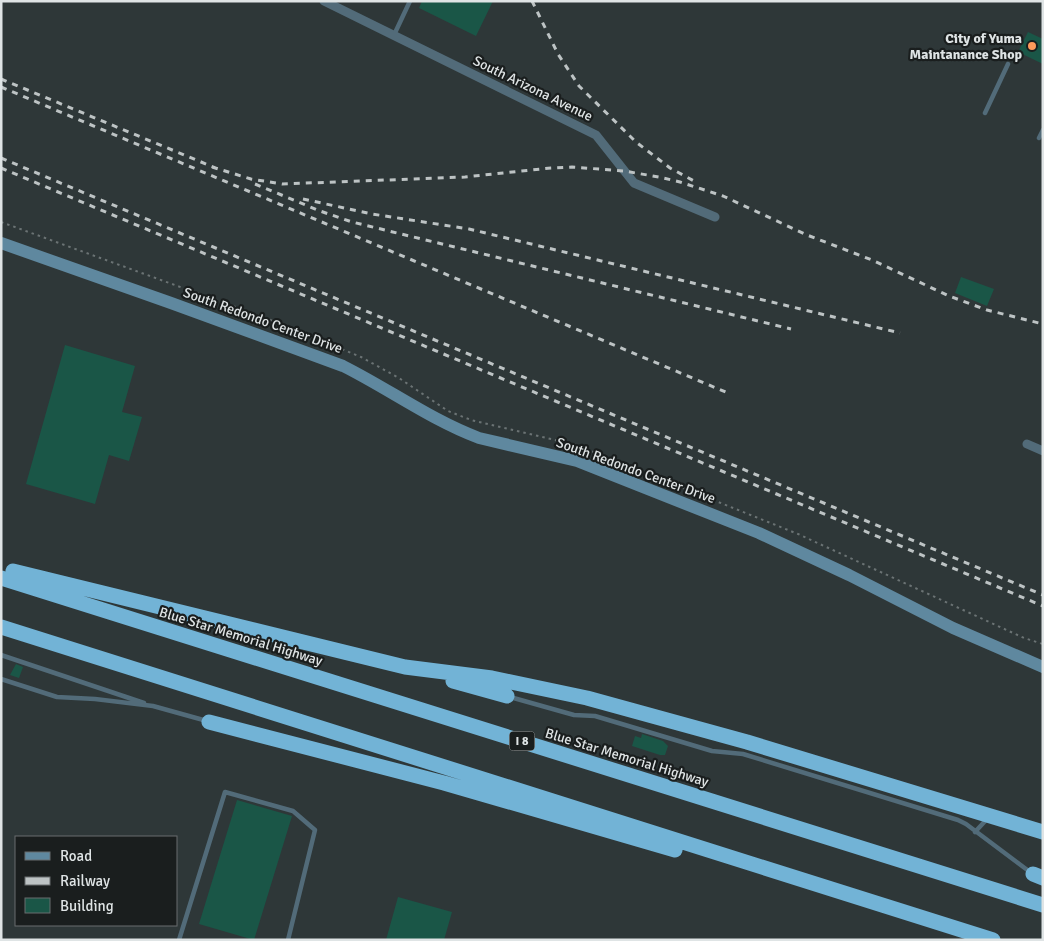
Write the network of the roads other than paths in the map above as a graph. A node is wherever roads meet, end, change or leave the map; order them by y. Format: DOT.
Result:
graph roads {
  1 [pos="324,1"];
  2 [pos="410,1"];
  3 [pos="394,35"];
  4 [pos="1008,64"];
  5 [pos="985,113"];
  6 [pos="1043,130"];
  7 [pos="1039,138"];
  8 [pos="714,217"];
  9 [pos="1,243"];
  10 [pos="1027,444"];
  11 [pos="1043,451"];
  12 [pos="1,569"];
  13 [pos="1,578"];
  14 [pos="1,627"];
  15 [pos="1,655"];
  16 [pos="1039,664"];
  17 [pos="406,667"];
  18 [pos="1,679"];
  19 [pos="507,696"];
  20 [pos="153,706"];
  21 [pos="209,722"];
  22 [pos="989,816"];
  23 [pos="976,832"];
  24 [pos="1043,832"];
  25 [pos="768,869"];
  26 [pos="1038,876"];
  27 [pos="1043,905"];
  28 [pos="179,940"];
  29 [pos="288,940"];
  30 [pos="993,940"];
  1 -- 3 [label="street, South Arizona Avenue"];
  2 -- 3 [label="lane"];
  3 -- 8 [label="street, South Arizona Avenue"];
  4 -- 5 [label="lane"];
  6 -- 7 [label="lane"];
  9 -- 16 [label="street, South Redondo Center Drive"];
  10 -- 11 [label="street"];
  12 -- 17 [label="highway"];
  13 -- 27 [label="highway, Blue Star Memorial Highway / I 8"];
  14 -- 25 [label="highway"];
  15 -- 20 [label="lane"];
  17 -- 19 [label="highway"];
  17 -- 22 [label="highway"];
  18 -- 20 [label="lane"];
  19 -- 23 [label="lane"];
  20 -- 21 [label="lane"];
  21 -- 25 [label="highway"];
  22 -- 23 [label="lane"];
  22 -- 24 [label="highway"];
  23 -- 26 [label="lane"];
  25 -- 30 [label="highway"];
  28 -- 29 [label="lane"];
}
